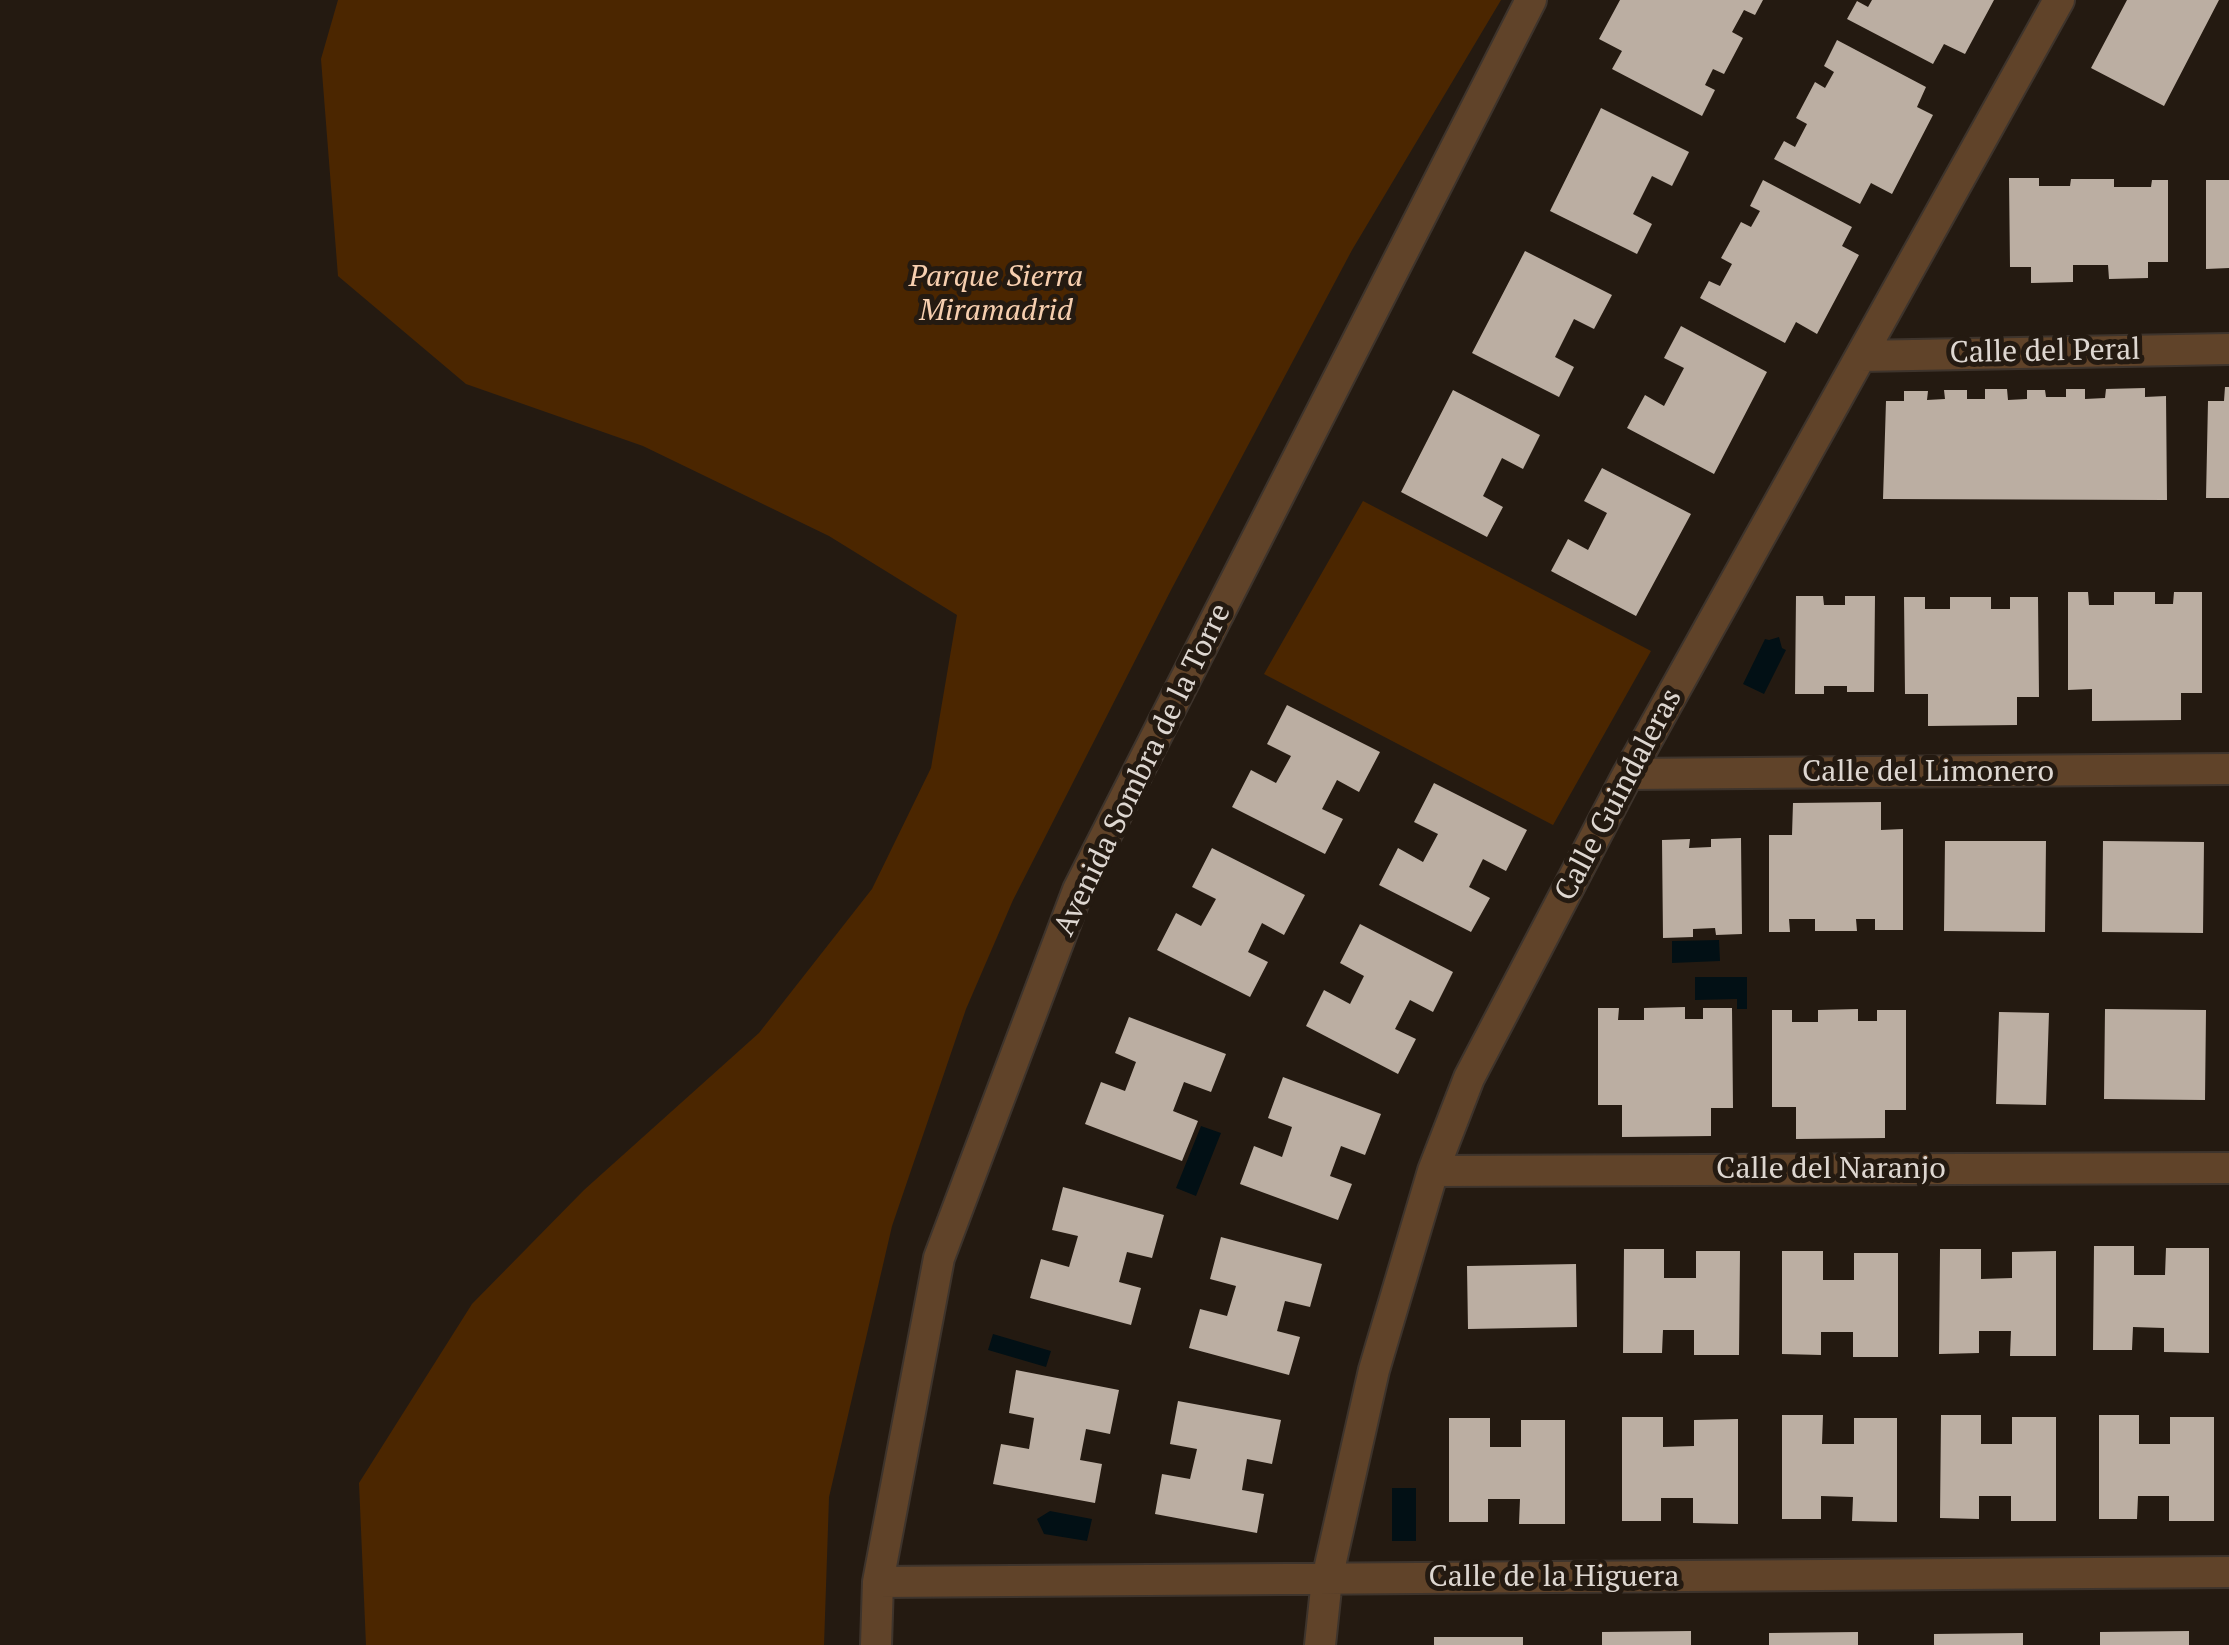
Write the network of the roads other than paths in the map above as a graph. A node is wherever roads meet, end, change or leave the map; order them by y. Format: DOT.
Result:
graph roads {
  1 [pos="1531,0"];
  2 [pos="2059,0"];
  3 [pos="2229,349"];
  4 [pos="1861,356"];
  5 [pos="2229,770"];
  6 [pos="1628,774"];
  7 [pos="2229,1168"];
  8 [pos="1433,1171"];
  9 [pos="2229,1572"];
  10 [pos="1327,1579"];
  11 [pos="878,1582"];
  12 [pos="876,1645"];
  13 [pos="1320,1645"];
  1 -- 11 [label="street, Avenida Sombra de la Torre"];
  2 -- 4 [label="street, Calle Guindaleras"];
  3 -- 4 [label="street, Calle del Peral"];
  4 -- 6 [label="street, Calle Guindaleras"];
  5 -- 6 [label="street, Calle del Limonero"];
  6 -- 8 [label="street, Calle Guindaleras"];
  7 -- 8 [label="street, Calle del Naranjo"];
  8 -- 10 [label="street, Calle Guindaleras"];
  9 -- 10 [label="street, Calle de la Higuera"];
  10 -- 11 [label="street, Calle de la Higuera"];
  10 -- 13 [label="street, Calle Guindaleras"];
  11 -- 12 [label="street, Avenida Sombra de la Torre"];
}
